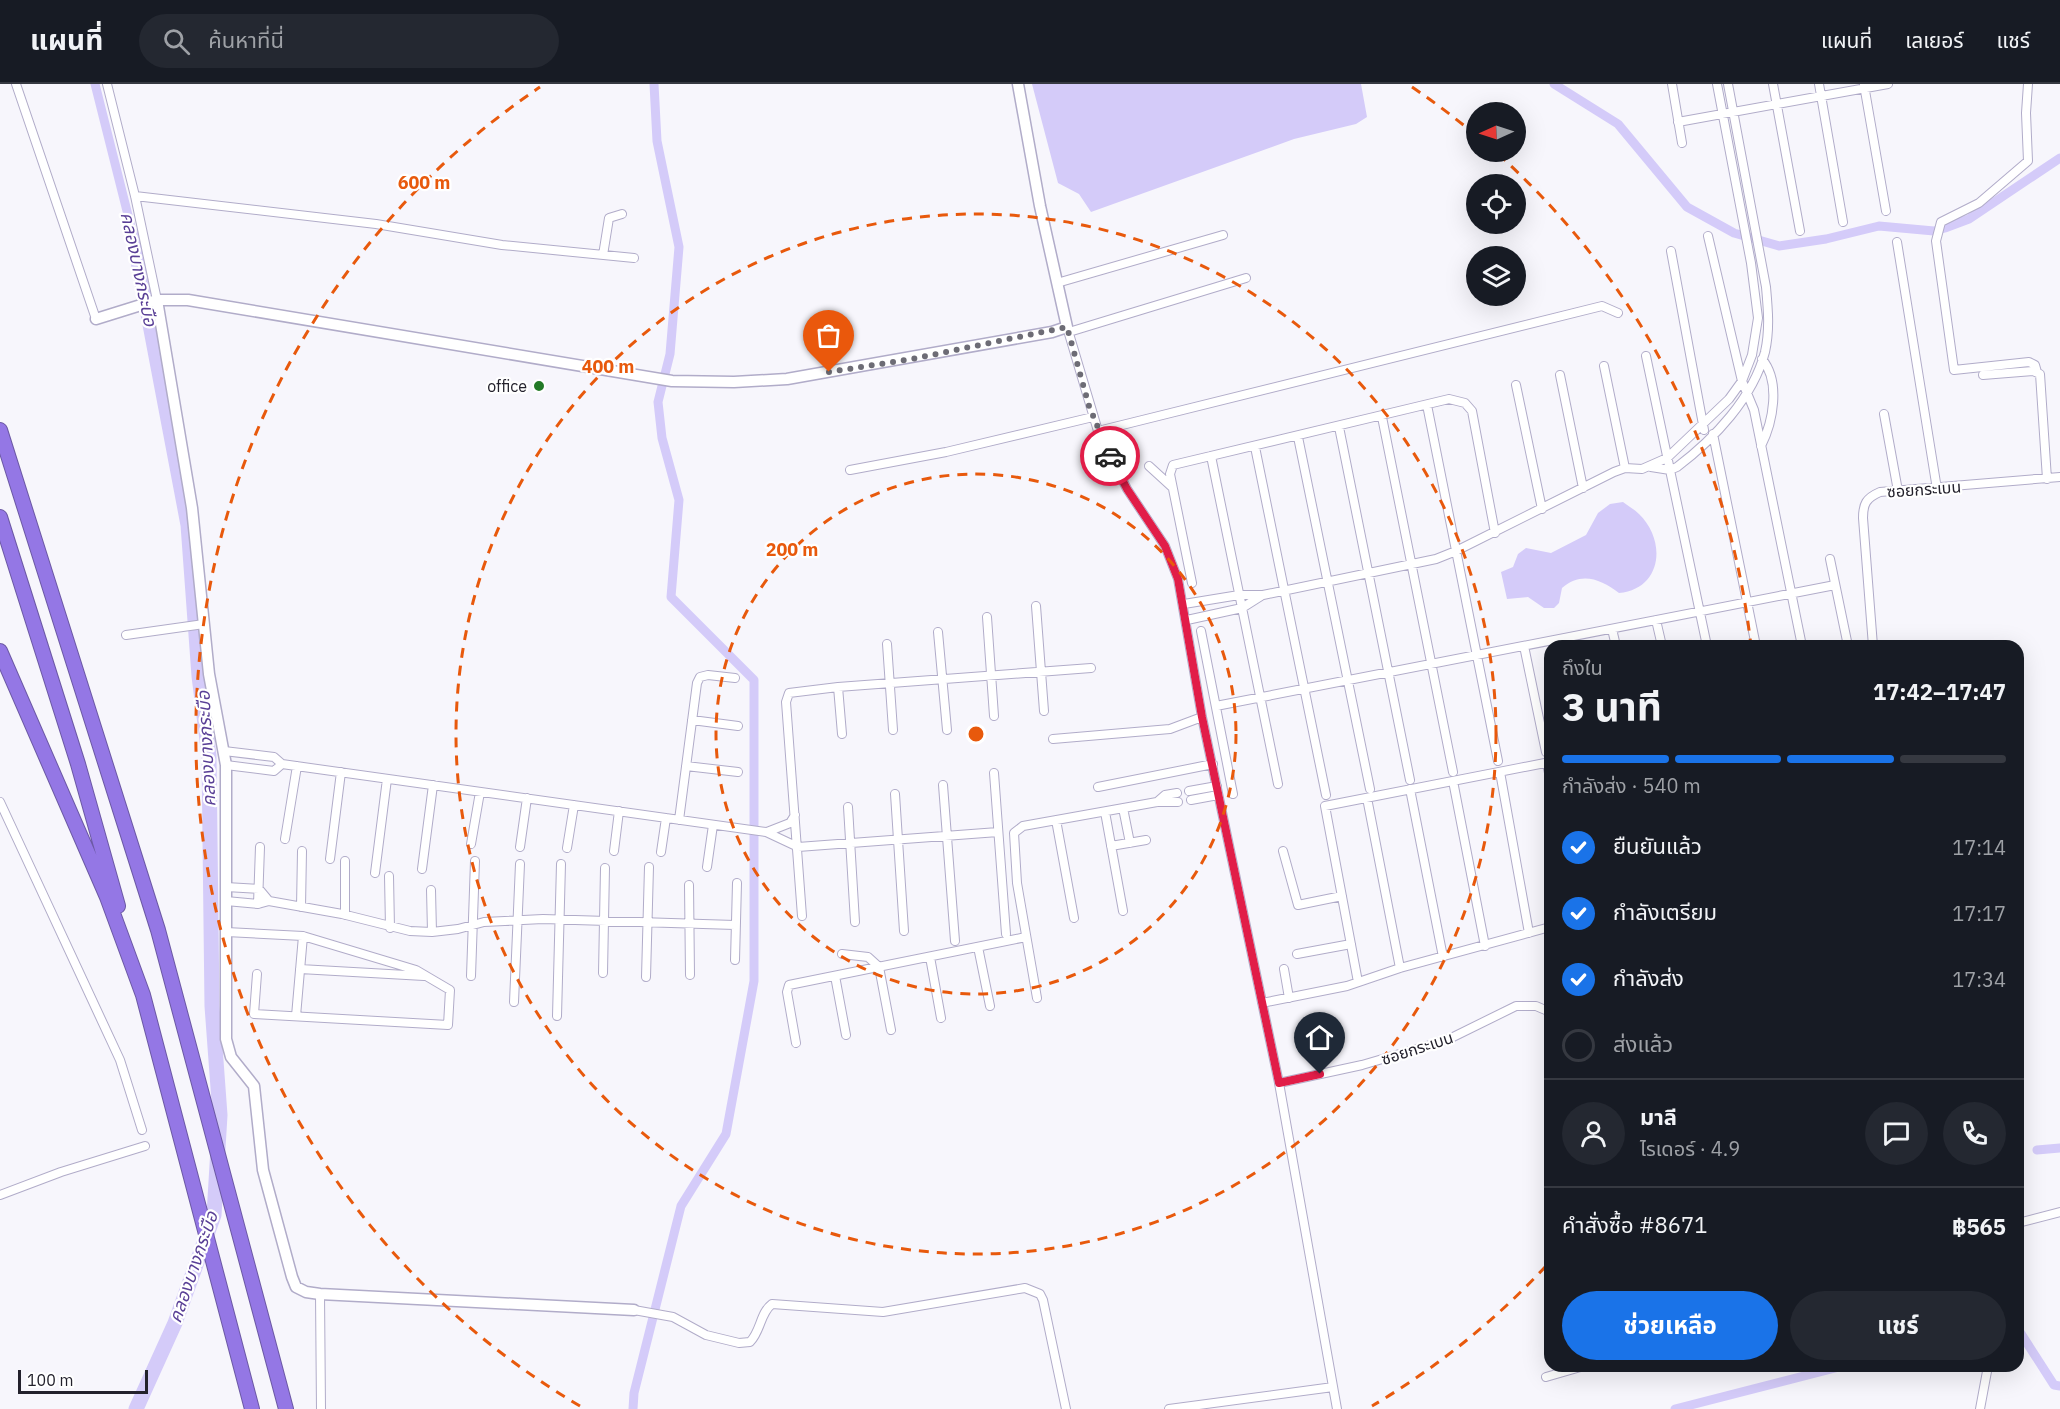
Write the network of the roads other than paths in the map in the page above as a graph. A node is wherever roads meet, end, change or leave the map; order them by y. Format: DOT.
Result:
graph roads {
  1 [pos="16,84"];
  2 [pos="107,84"];
  3 [pos="1018,84"];
  4 [pos="1672,84"];
  5 [pos="1717,84"];
  6 [pos="1728,84"];
  7 [pos="1773,84"];
  8 [pos="1819,84"];
  9 [pos="1888,84"];
  10 [pos="2028,84"];
  11 [pos="1865,86"];
  12 [pos="1821,96"];
  13 [pos="1776,104"];
  14 [pos="1733,112"];
  15 [pos="1722,114"];
  16 [pos="1678,122"];
  17 [pos="1682,143"];
  18 [pos="1744,179"];
  19 [pos="1735,182"];
  20 [pos="135,196"];
  21 [pos="1886,211"];
  22 [pos="622,214"];
  23 [pos="1843,222"];
  24 [pos="1800,231"];
  25 [pos="1223,235"];
  26 [pos="1708,236"];
  27 [pos="1897,242"];
  28 [pos="1671,251"];
  29 [pos="603,255"];
  30 [pos="634,258"];
  31 [pos="1246,278"];
  32 [pos="1057,283"];
  33 [pos="1766,287"];
  34 [pos="1755,289"];
  35 [pos="157,300"];
  36 [pos="1618,313"];
  37 [pos="96,319"];
  38 [pos="1068,330"];
  39 [pos="1646,356"];
  40 [pos="1762,359"];
  41 [pos="1604,366"];
  42 [pos="2037,372"];
  43 [pos="1560,375"];
  44 [pos="1983,375"];
  45 [pos="1742,381"];
  46 [pos="1516,386"];
  47 [pos="1748,393"];
  48 [pos="1427,405"];
  49 [pos="1884,414"];
  50 [pos="1093,417"];
  51 [pos="1382,417"];
  52 [pos="1703,426"];
  53 [pos="1339,427"];
  54 [pos="0,430"];
  55 [pos="1098,431"];
  56 [pos="1713,434"];
  57 [pos="1298,437"];
  58 [pos="1706,441"];
  59 [pos="1761,446"];
  60 [pos="1255,447"];
  61 [pos="1211,456"];
  62 [pos="1667,458"];
  63 [pos="1149,466"];
  64 [pos="1651,466"];
  65 [pos="1625,468"];
  66 [pos="850,470"];
  67 [pos="1670,470"];
  68 [pos="2060,477"];
  69 [pos="2047,479"];
  70 [pos="1173,488"];
  71 [pos="1583,488"];
  72 [pos="1937,489"];
  73 [pos="1898,491"];
  74 [pos="1542,509"];
  75 [pos="0,517"];
  76 [pos="1495,533"];
  77 [pos="1456,551"];
  78 [pos="1830,559"];
  79 [pos="1412,564"];
  80 [pos="1368,573"];
  81 [pos="1327,582"];
  82 [pos="1192,583"];
  83 [pos="1835,585"];
  84 [pos="1284,591"];
  85 [pos="1792,594"];
  86 [pos="1239,595"];
  87 [pos="1263,596"];
  88 [pos="1747,602"];
  89 [pos="1184,604"];
  90 [pos="1036,606"];
  91 [pos="1242,608"];
  92 [pos="1700,612"];
  93 [pos="987,617"];
  94 [pos="1187,620"];
  95 [pos="1656,620"];
  96 [pos="203,624"];
  97 [pos="1612,629"];
  98 [pos="1201,631"];
  99 [pos="938,632"];
  100 [pos="126,635"];
  101 [pos="1568,637"];
  102 [pos="1553,640"];
  103 [pos="1569,640"];
  104 [pos="1615,640"];
  105 [pos="1661,640"];
  106 [pos="1706,640"];
  107 [pos="1755,640"];
  108 [pos="1801,640"];
  109 [pos="1847,640"];
  110 [pos="1873,640"];
  111 [pos="1544,642"];
  112 [pos="887,644"];
  113 [pos="1524,646"];
  114 [pos="0,651"];
  115 [pos="1477,655"];
  116 [pos="1431,664"];
  117 [pos="1090,668"];
  118 [pos="1041,671"];
  119 [pos="1388,672"];
  120 [pos="992,675"];
  121 [pos="735,678"];
  122 [pos="942,679"];
  123 [pos="1348,680"];
  124 [pos="890,682"];
  125 [pos="838,687"];
  126 [pos="1305,689"];
  127 [pos="1260,697"];
  128 [pos="1216,706"];
  129 [pos="1044,711"];
  130 [pos="994,717"];
  131 [pos="1202,717"];
  132 [pos="692,720"];
  133 [pos="738,726"];
  134 [pos="893,730"];
  135 [pos="947,730"];
  136 [pos="842,734"];
  137 [pos="1053,739"];
  138 [pos="1544,742"];
  139 [pos="224,751"];
  140 [pos="1498,761"];
  141 [pos="1544,763"];
  142 [pos="282,764"];
  143 [pos="1213,764"];
  144 [pos="226,765"];
  145 [pos="297,766"];
  146 [pos="686,766"];
  147 [pos="341,772"];
  148 [pos="738,772"];
  149 [pos="1453,772"];
  150 [pos="1500,772"];
  151 [pos="994,773"];
  152 [pos="387,779"];
  153 [pos="1410,780"];
  154 [pos="1453,781"];
  155 [pos="1278,784"];
  156 [pos="433,785"];
  157 [pos="943,785"];
  158 [pos="1217,786"];
  159 [pos="1098,788"];
  160 [pos="1370,789"];
  161 [pos="1410,789"];
  162 [pos="1189,791"];
  163 [pos="480,792"];
  164 [pos="1177,793"];
  165 [pos="895,794"];
  166 [pos="1233,794"];
  167 [pos="1218,795"];
  168 [pos="1326,795"];
  169 [pos="527,798"];
  170 [pos="1367,798"];
  171 [pos="1191,800"];
  172 [pos="0,802"];
  173 [pos="1157,802"];
  174 [pos="1178,802"];
  175 [pos="574,805"];
  176 [pos="848,807"];
  177 [pos="1123,808"];
  178 [pos="620,811"];
  179 [pos="1105,812"];
  180 [pos="795,815"];
  181 [pos="666,818"];
  182 [pos="679,820"];
  183 [pos="1056,820"];
  184 [pos="713,825"];
  185 [pos="766,832"];
  186 [pos="998,832"];
  187 [pos="948,837"];
  188 [pos="285,838"];
  189 [pos="1146,840"];
  190 [pos="898,841"];
  191 [pos="1130,843"];
  192 [pos="471,844"];
  193 [pos="850,845"];
  194 [pos="1111,846"];
  195 [pos="260,847"];
  196 [pos="520,847"];
  197 [pos="798,847"];
  198 [pos="567,848"];
  199 [pos="302,851"];
  200 [pos="614,851"];
  201 [pos="1283,851"];
  202 [pos="661,852"];
  203 [pos="330,859"];
  204 [pos="345,861"];
  205 [pos="475,861"];
  206 [pos="520,864"];
  207 [pos="561,864"];
  208 [pos="649,867"];
  209 [pos="707,867"];
  210 [pos="605,868"];
  211 [pos="422,869"];
  212 [pos="375,873"];
  213 [pos="389,876"];
  214 [pos="737,883"];
  215 [pos="689,885"];
  216 [pos="226,887"];
  217 [pos="259,889"];
  218 [pos="431,890"];
  219 [pos="1342,896"];
  220 [pos="226,901"];
  221 [pos="269,901"];
  222 [pos="258,904"];
  223 [pos="301,908"];
  224 [pos="1123,911"];
  225 [pos="345,915"];
  226 [pos="802,916"];
  227 [pos="1074,918"];
  228 [pos="560,919"];
  229 [pos="518,920"];
  230 [pos="606,920"];
  231 [pos="648,921"];
  232 [pos="690,922"];
  233 [pos="855,922"];
  234 [pos="475,924"];
  235 [pos="735,925"];
  236 [pos="390,928"];
  237 [pos="1544,929"];
  238 [pos="904,931"];
  239 [pos="226,932"];
  240 [pos="432,932"];
  241 [pos="1529,933"];
  242 [pos="1006,934"];
  243 [pos="303,936"];
  244 [pos="1026,938"];
  245 [pos="955,941"];
  246 [pos="1351,945"];
  247 [pos="1485,946"];
  248 [pos="978,947"];
  249 [pos="842,954"];
  250 [pos="1297,954"];
  251 [pos="930,957"];
  252 [pos="1443,957"];
  253 [pos="735,960"];
  254 [pos="879,967"];
  255 [pos="1400,968"];
  256 [pos="300,969"];
  257 [pos="1284,969"];
  258 [pos="603,973"];
  259 [pos="257,974"];
  260 [pos="690,975"];
  261 [pos="429,976"];
  262 [pos="471,976"];
  263 [pos="836,976"];
  264 [pos="646,977"];
  265 [pos="1358,982"];
  266 [pos="143,995"];
  267 [pos="1037,998"];
  268 [pos="1289,998"];
  269 [pos="513,1002"];
  270 [pos="1262,1003"];
  271 [pos="990,1006"];
  272 [pos="1544,1009"];
  273 [pos="296,1016"];
  274 [pos="557,1016"];
  275 [pos="941,1018"];
  276 [pos="891,1030"];
  277 [pos="846,1035"];
  278 [pos="796,1043"];
  279 [pos="1279,1083"];
  280 [pos="142,1130"];
  281 [pos="145,1146"];
  282 [pos="0,1195"];
  283 [pos="2060,1212"];
  284 [pos="2024,1221"];
  285 [pos="320,1294"];
  286 [pos="634,1310"];
  287 [pos="1563,1372"];
  288 [pos="1987,1372"];
  289 [pos="1546,1377"];
  290 [pos="1333,1387"];
  291 [pos="252,1409"];
  292 [pos="286,1409"];
  293 [pos="321,1409"];
  294 [pos="1066,1409"];
  295 [pos="1168,1409"];
  296 [pos="1337,1409"];
  297 [pos="1980,1409"];
  1 -- 37 [label="street"];
  2 -- 20 [label="street"];
  3 -- 32 [label="street"];
  4 -- 16 [label="street"];
  5 -- 15 [label="street"];
  6 -- 14 [label="street"];
  7 -- 13 [label="street"];
  8 -- 12 [label="street"];
  9 -- 11 [label="street"];
  10 -- 42 [label="street"];
  11 -- 12 [label="street"];
  11 -- 21 [label="street"];
  12 -- 13 [label="street"];
  12 -- 23 [label="street"];
  13 -- 14 [label="street"];
  13 -- 24 [label="street"];
  14 -- 15 [label="street"];
  14 -- 18 [label="street"];
  15 -- 16 [label="street"];
  15 -- 19 [label="street"];
  16 -- 17 [label="street"];
  18 -- 19 [label="street"];
  18 -- 33 [label="street"];
  19 -- 34 [label="street"];
  20 -- 29 [label="street"];
  20 -- 35 [label="street"];
  22 -- 29 [label="street"];
  25 -- 32 [label="street"];
  26 -- 45 [label="street"];
  27 -- 72 [label="street"];
  28 -- 52 [label="street"];
  29 -- 30 [label="street"];
  31 -- 38 [label="street"];
  32 -- 38 [label="street"];
  33 -- 34 [label="street"];
  33 -- 40 [label="street"];
  34 -- 45 [label="street"];
  35 -- 37 [label="street"];
  35 -- 38 [label="street"];
  35 -- 96 [label="street"];
  36 -- 55 [label="street"];
  38 -- 50 [label="street"];
  39 -- 62 [label="street"];
  40 -- 47 [label="street"];
  40 -- 59 [label="street"];
  41 -- 65 [label="street"];
  42 -- 44 [label="street"];
  42 -- 69 [label="street"];
  43 -- 71 [label="street"];
  45 -- 47 [label="street"];
  45 -- 52 [label="street"];
  46 -- 74 [label="street"];
  47 -- 56 [label="street"];
  47 -- 59 [label="street"];
  48 -- 51 [label="street"];
  48 -- 76 [label="street"];
  48 -- 77 [label="street"];
  49 -- 73 [label="street"];
  50 -- 55 [label="street"];
  50 -- 66 [label="street"];
  51 -- 53 [label="street"];
  51 -- 79 [label="street"];
  52 -- 58 [label="street"];
  52 -- 62 [label="street"];
  53 -- 57 [label="street"];
  53 -- 80 [label="street"];
  54 -- 292 [label="highway"];
  55 -- 89 [label="street"];
  56 -- 58 [label="street"];
  56 -- 88 [label="street"];
  57 -- 60 [label="street"];
  57 -- 81 [label="street"];
  58 -- 67 [label="street"];
  59 -- 85 [label="street"];
  60 -- 61 [label="street"];
  60 -- 84 [label="street"];
  61 -- 70 [label="street"];
  61 -- 86 [label="street"];
  62 -- 64 [label="street"];
  62 -- 67 [label="street"];
  63 -- 70 [label="street"];
  64 -- 65 [label="street"];
  64 -- 67 [label="street"];
  65 -- 71 [label="street"];
  67 -- 92 [label="street"];
  68 -- 69 [label="street, ซอยกระเบน"];
  69 -- 72 [label="street, ซอยกระเบน"];
  70 -- 82 [label="street"];
  71 -- 74 [label="street"];
  72 -- 73 [label="street, ซอยกระเบน"];
  73 -- 110 [label="street, ซอยกระเบน"];
  74 -- 76 [label="street"];
  75 -- 266 [label="highway"];
  76 -- 77 [label="street"];
  77 -- 79 [label="street"];
  77 -- 115 [label="street"];
  78 -- 83 [label="street"];
  79 -- 80 [label="street"];
  79 -- 116 [label="street"];
  80 -- 81 [label="street"];
  80 -- 119 [label="street"];
  81 -- 84 [label="street"];
  81 -- 123 [label="street"];
  83 -- 85 [label="street"];
  83 -- 109 [label="street"];
  84 -- 87 [label="street"];
  84 -- 126 [label="street"];
  85 -- 88 [label="street"];
  85 -- 108 [label="street"];
  86 -- 87 [label="street"];
  86 -- 89 [label="street"];
  86 -- 91 [label="street"];
  87 -- 91 [label="street"];
  88 -- 92 [label="street"];
  88 -- 107 [label="street"];
  89 -- 94 [label="street"];
  90 -- 118 [label="street"];
  91 -- 94 [label="street"];
  91 -- 127 [label="street"];
  92 -- 95 [label="street"];
  92 -- 106 [label="street"];
  93 -- 120 [label="street"];
  94 -- 131 [label="street"];
  95 -- 97 [label="street"];
  95 -- 105 [label="street"];
  96 -- 100 [label="street"];
  96 -- 139 [label="street"];
  97 -- 101 [label="street"];
  97 -- 104 [label="street"];
  98 -- 128 [label="street"];
  99 -- 122 [label="street"];
  101 -- 102 [label="street"];
  101 -- 103 [label="street"];
  111 -- 113 [label="street"];
  112 -- 124 [label="street"];
  113 -- 115 [label="street"];
  113 -- 138 [label="street"];
  114 -- 266 [label="highway"];
  115 -- 116 [label="street"];
  115 -- 140 [label="street"];
  116 -- 119 [label="street"];
  116 -- 149 [label="street"];
  117 -- 118 [label="street"];
  118 -- 120 [label="street"];
  118 -- 129 [label="street"];
  119 -- 123 [label="street"];
  119 -- 153 [label="street"];
  120 -- 122 [label="street"];
  120 -- 130 [label="street"];
  121 -- 132 [label="street"];
  122 -- 124 [label="street"];
  122 -- 135 [label="street"];
  123 -- 126 [label="street"];
  123 -- 160 [label="street"];
  124 -- 125 [label="street"];
  124 -- 134 [label="street"];
  125 -- 136 [label="street"];
  125 -- 180 [label="street"];
  126 -- 127 [label="street"];
  126 -- 168 [label="street"];
  127 -- 128 [label="street"];
  127 -- 155 [label="street"];
  128 -- 166 [label="street"];
  131 -- 137 [label="street"];
  131 -- 143 [label="street"];
  132 -- 133 [label="street"];
  132 -- 146 [label="street"];
  139 -- 142 [label="street"];
  139 -- 144 [label="street"];
  141 -- 150 [label="street"];
  142 -- 144 [label="street"];
  142 -- 145 [label="street"];
  143 -- 158 [label="street"];
  143 -- 159 [label="street"];
  144 -- 216 [label="street"];
  145 -- 147 [label="street"];
  145 -- 188 [label="street"];
  146 -- 148 [label="street"];
  146 -- 182 [label="street"];
  147 -- 152 [label="street"];
  147 -- 203 [label="street"];
  150 -- 154 [label="street"];
  150 -- 241 [label="street"];
  151 -- 186 [label="street"];
  152 -- 156 [label="street"];
  152 -- 212 [label="street"];
  154 -- 161 [label="street"];
  154 -- 247 [label="street"];
  156 -- 163 [label="street"];
  156 -- 211 [label="street"];
  157 -- 187 [label="street"];
  158 -- 162 [label="street"];
  158 -- 167 [label="street"];
  161 -- 170 [label="street"];
  161 -- 252 [label="street"];
  163 -- 169 [label="street"];
  163 -- 192 [label="street"];
  164 -- 173 [label="street"];
  165 -- 190 [label="street"];
  167 -- 171 [label="street"];
  167 -- 270 [label="street"];
  169 -- 175 [label="street"];
  169 -- 196 [label="street"];
  170 -- 219 [label="street"];
  170 -- 255 [label="street"];
  172 -- 280 [label="street"];
  173 -- 174 [label="street"];
  173 -- 177 [label="street"];
  175 -- 178 [label="street"];
  175 -- 198 [label="street"];
  176 -- 193 [label="street"];
  177 -- 179 [label="street"];
  177 -- 191 [label="street"];
  178 -- 181 [label="street"];
  178 -- 200 [label="street"];
  179 -- 183 [label="street"];
  179 -- 194 [label="street"];
  180 -- 185 [label="street"];
  180 -- 197 [label="street"];
  181 -- 182 [label="street"];
  181 -- 202 [label="street"];
  182 -- 184 [label="street"];
  183 -- 227 [label="street"];
  183 -- 244 [label="street"];
  184 -- 185 [label="street"];
  184 -- 209 [label="street"];
  185 -- 197 [label="street"];
  186 -- 187 [label="street"];
  186 -- 242 [label="street"];
  187 -- 190 [label="street"];
  187 -- 245 [label="street"];
  189 -- 191 [label="street"];
  190 -- 193 [label="street"];
  190 -- 238 [label="street"];
  191 -- 194 [label="street"];
  193 -- 197 [label="street"];
  193 -- 233 [label="street"];
  194 -- 224 [label="street"];
  195 -- 217 [label="street"];
  197 -- 226 [label="street"];
  199 -- 223 [label="street"];
  201 -- 219 [label="street"];
  204 -- 225 [label="street"];
  205 -- 234 [label="street"];
  206 -- 229 [label="street"];
  207 -- 228 [label="street"];
  208 -- 231 [label="street"];
  210 -- 230 [label="street"];
  213 -- 236 [label="street"];
  214 -- 235 [label="street"];
  215 -- 232 [label="street"];
  216 -- 217 [label="street"];
  216 -- 220 [label="street"];
  217 -- 221 [label="street"];
  217 -- 222 [label="street"];
  218 -- 240 [label="street"];
  219 -- 246 [label="street"];
  220 -- 222 [label="street"];
  220 -- 239 [label="street"];
  221 -- 222 [label="street"];
  221 -- 223 [label="street"];
  223 -- 225 [label="street"];
  225 -- 236 [label="street"];
  228 -- 229 [label="street"];
  228 -- 230 [label="street"];
  228 -- 274 [label="street"];
  229 -- 234 [label="street"];
  229 -- 269 [label="street"];
  230 -- 231 [label="street"];
  230 -- 258 [label="street"];
  231 -- 232 [label="street"];
  231 -- 264 [label="street"];
  232 -- 235 [label="street"];
  232 -- 260 [label="street"];
  234 -- 240 [label="street"];
  234 -- 262 [label="street"];
  235 -- 253 [label="street"];
  236 -- 240 [label="street"];
  237 -- 241 [label="street"];
  239 -- 243 [label="street"];
  239 -- 285 [label="street"];
  241 -- 247 [label="street"];
  243 -- 256 [label="street"];
  243 -- 261 [label="street"];
  244 -- 248 [label="street"];
  244 -- 267 [label="street"];
  246 -- 250 [label="street"];
  246 -- 265 [label="street"];
  247 -- 252 [label="street"];
  248 -- 251 [label="street"];
  248 -- 271 [label="street"];
  249 -- 254 [label="street"];
  251 -- 254 [label="street"];
  251 -- 275 [label="street"];
  252 -- 255 [label="street"];
  254 -- 263 [label="street"];
  254 -- 276 [label="street"];
  255 -- 265 [label="street"];
  256 -- 261 [label="street"];
  256 -- 273 [label="street"];
  257 -- 268 [label="street"];
  259 -- 273 [label="street"];
  261 -- 273 [label="street"];
  263 -- 277 [label="street"];
  263 -- 278 [label="street"];
  265 -- 268 [label="street"];
  266 -- 291 [label="highway"];
  268 -- 270 [label="street"];
  270 -- 279 [label="street"];
  272 -- 279 [label="street, ซอยกระเบน"];
  279 -- 290 [label="street"];
  281 -- 282 [label="street"];
  283 -- 284 [label="street"];
  285 -- 286 [label="street"];
  285 -- 293 [label="street"];
  286 -- 294 [label="street"];
  287 -- 289 [label="street"];
  288 -- 297 [label="street"];
  290 -- 295 [label="street"];
  290 -- 296 [label="street"];
}
